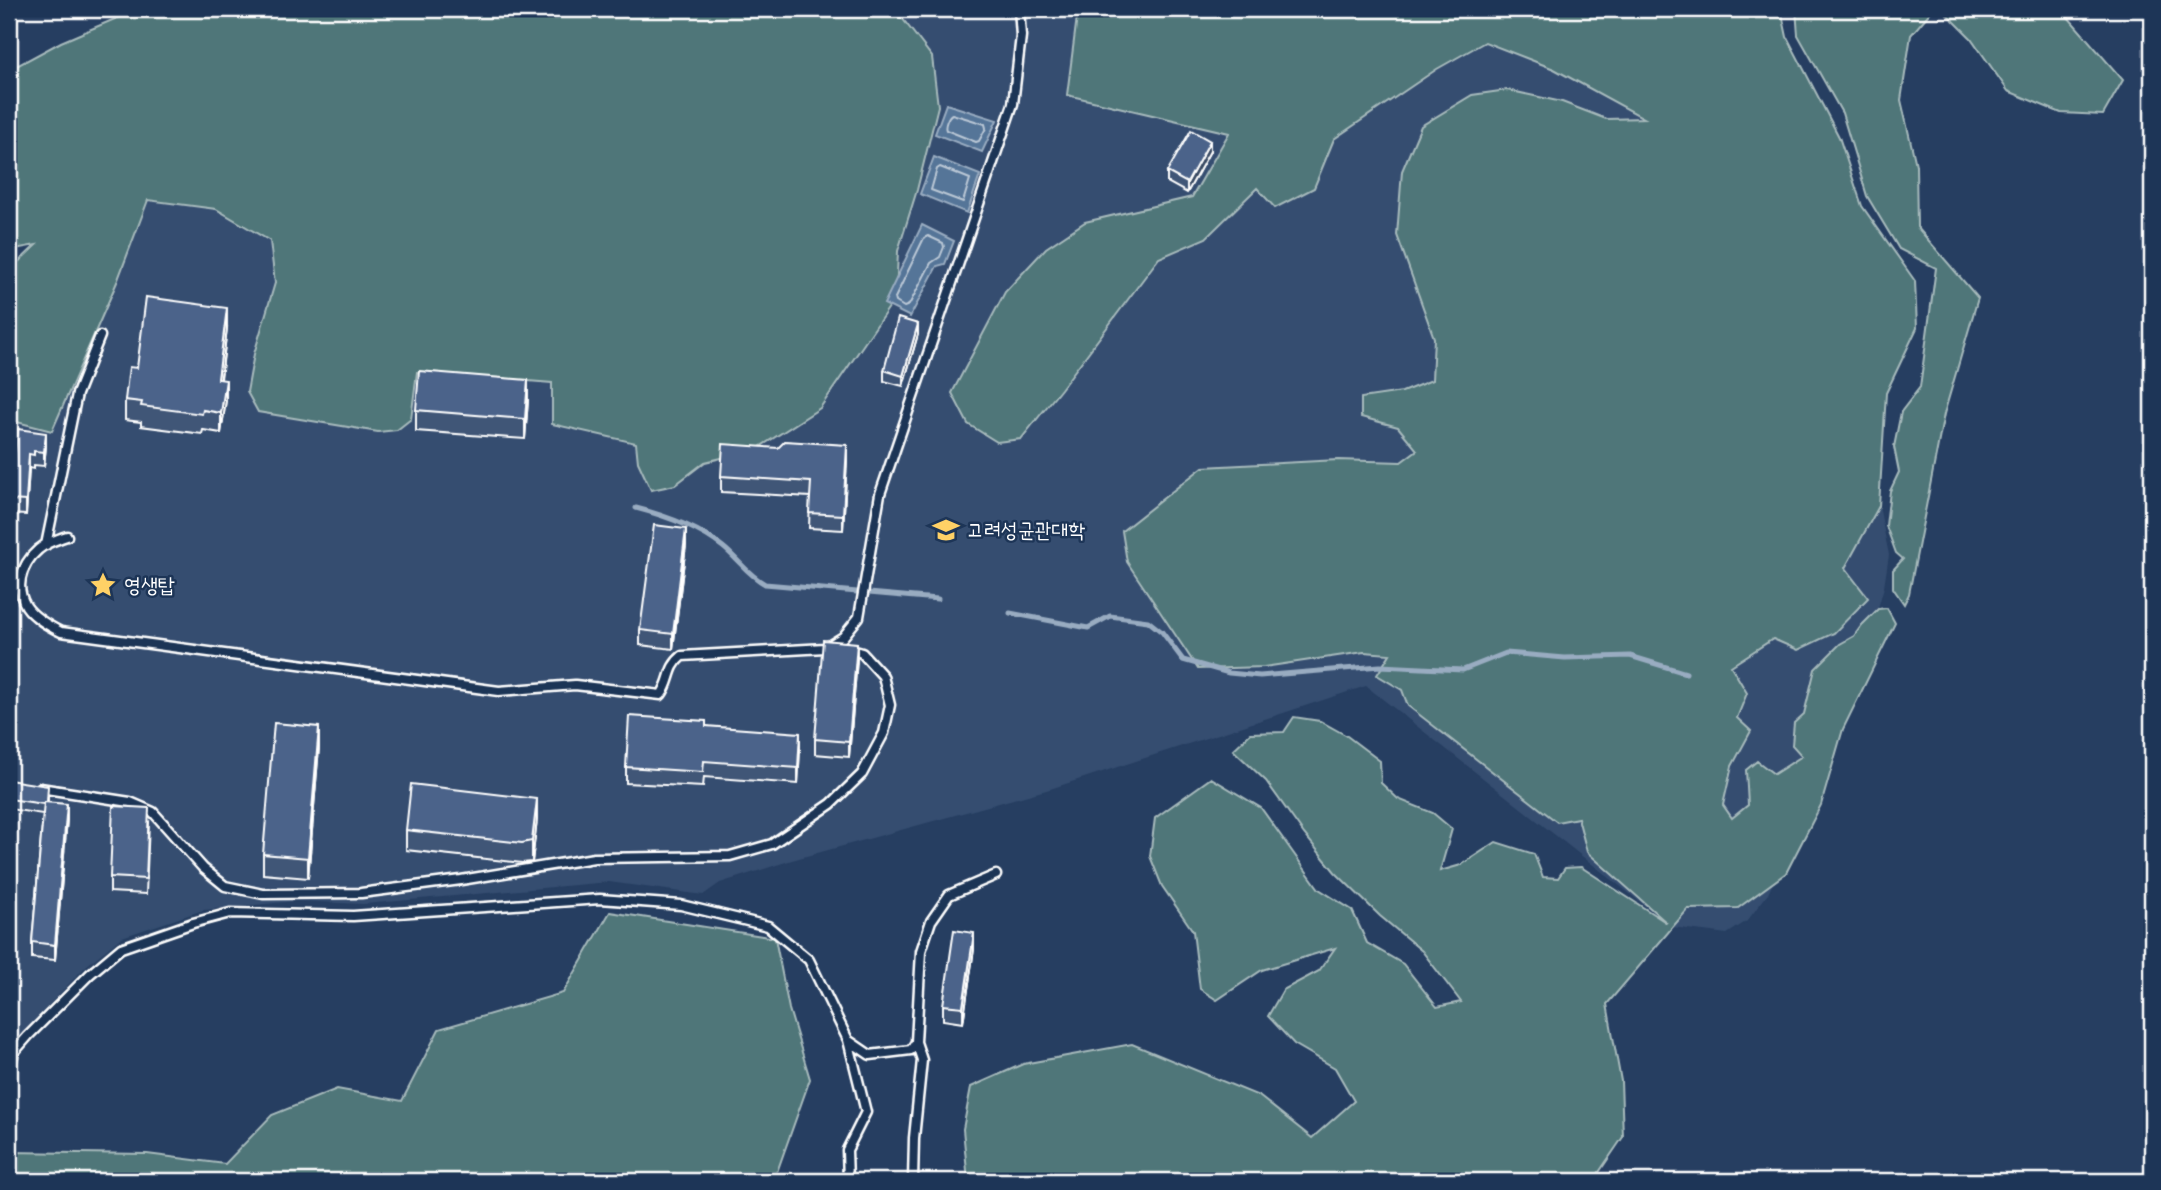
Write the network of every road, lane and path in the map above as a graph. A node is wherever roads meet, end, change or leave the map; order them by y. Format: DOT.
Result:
graph roads {
  1 [pos="1019,9"];
  2 [pos="100,336"];
  3 [pos="67,536"];
  4 [pos="46,545"];
  5 [pos="9,585"];
  6 [pos="20,585"];
  7 [pos="832,644"];
  8 [pos="36,787"];
  9 [pos="996,875"];
  10 [pos="848,1040"];
  11 [pos="916,1041"];
  12 [pos="9,1071"];
  13 [pos="848,1181"];
  14 [pos="912,1181"];
  1 -- 7 [label="lane"];
  2 -- 4 [label="lane"];
  3 -- 4 [label="lane"];
  4 -- 6 [label="lane"];
  5 -- 6 [label="lane"];
  6 -- 7 [label="lane"];
  7 -- 8 [label="lane"];
  9 -- 11 [label="lane"];
  10 -- 11 [label="lane"];
  10 -- 12 [label="lane"];
  10 -- 13 [label="lane"];
  11 -- 14 [label="lane"];
}
